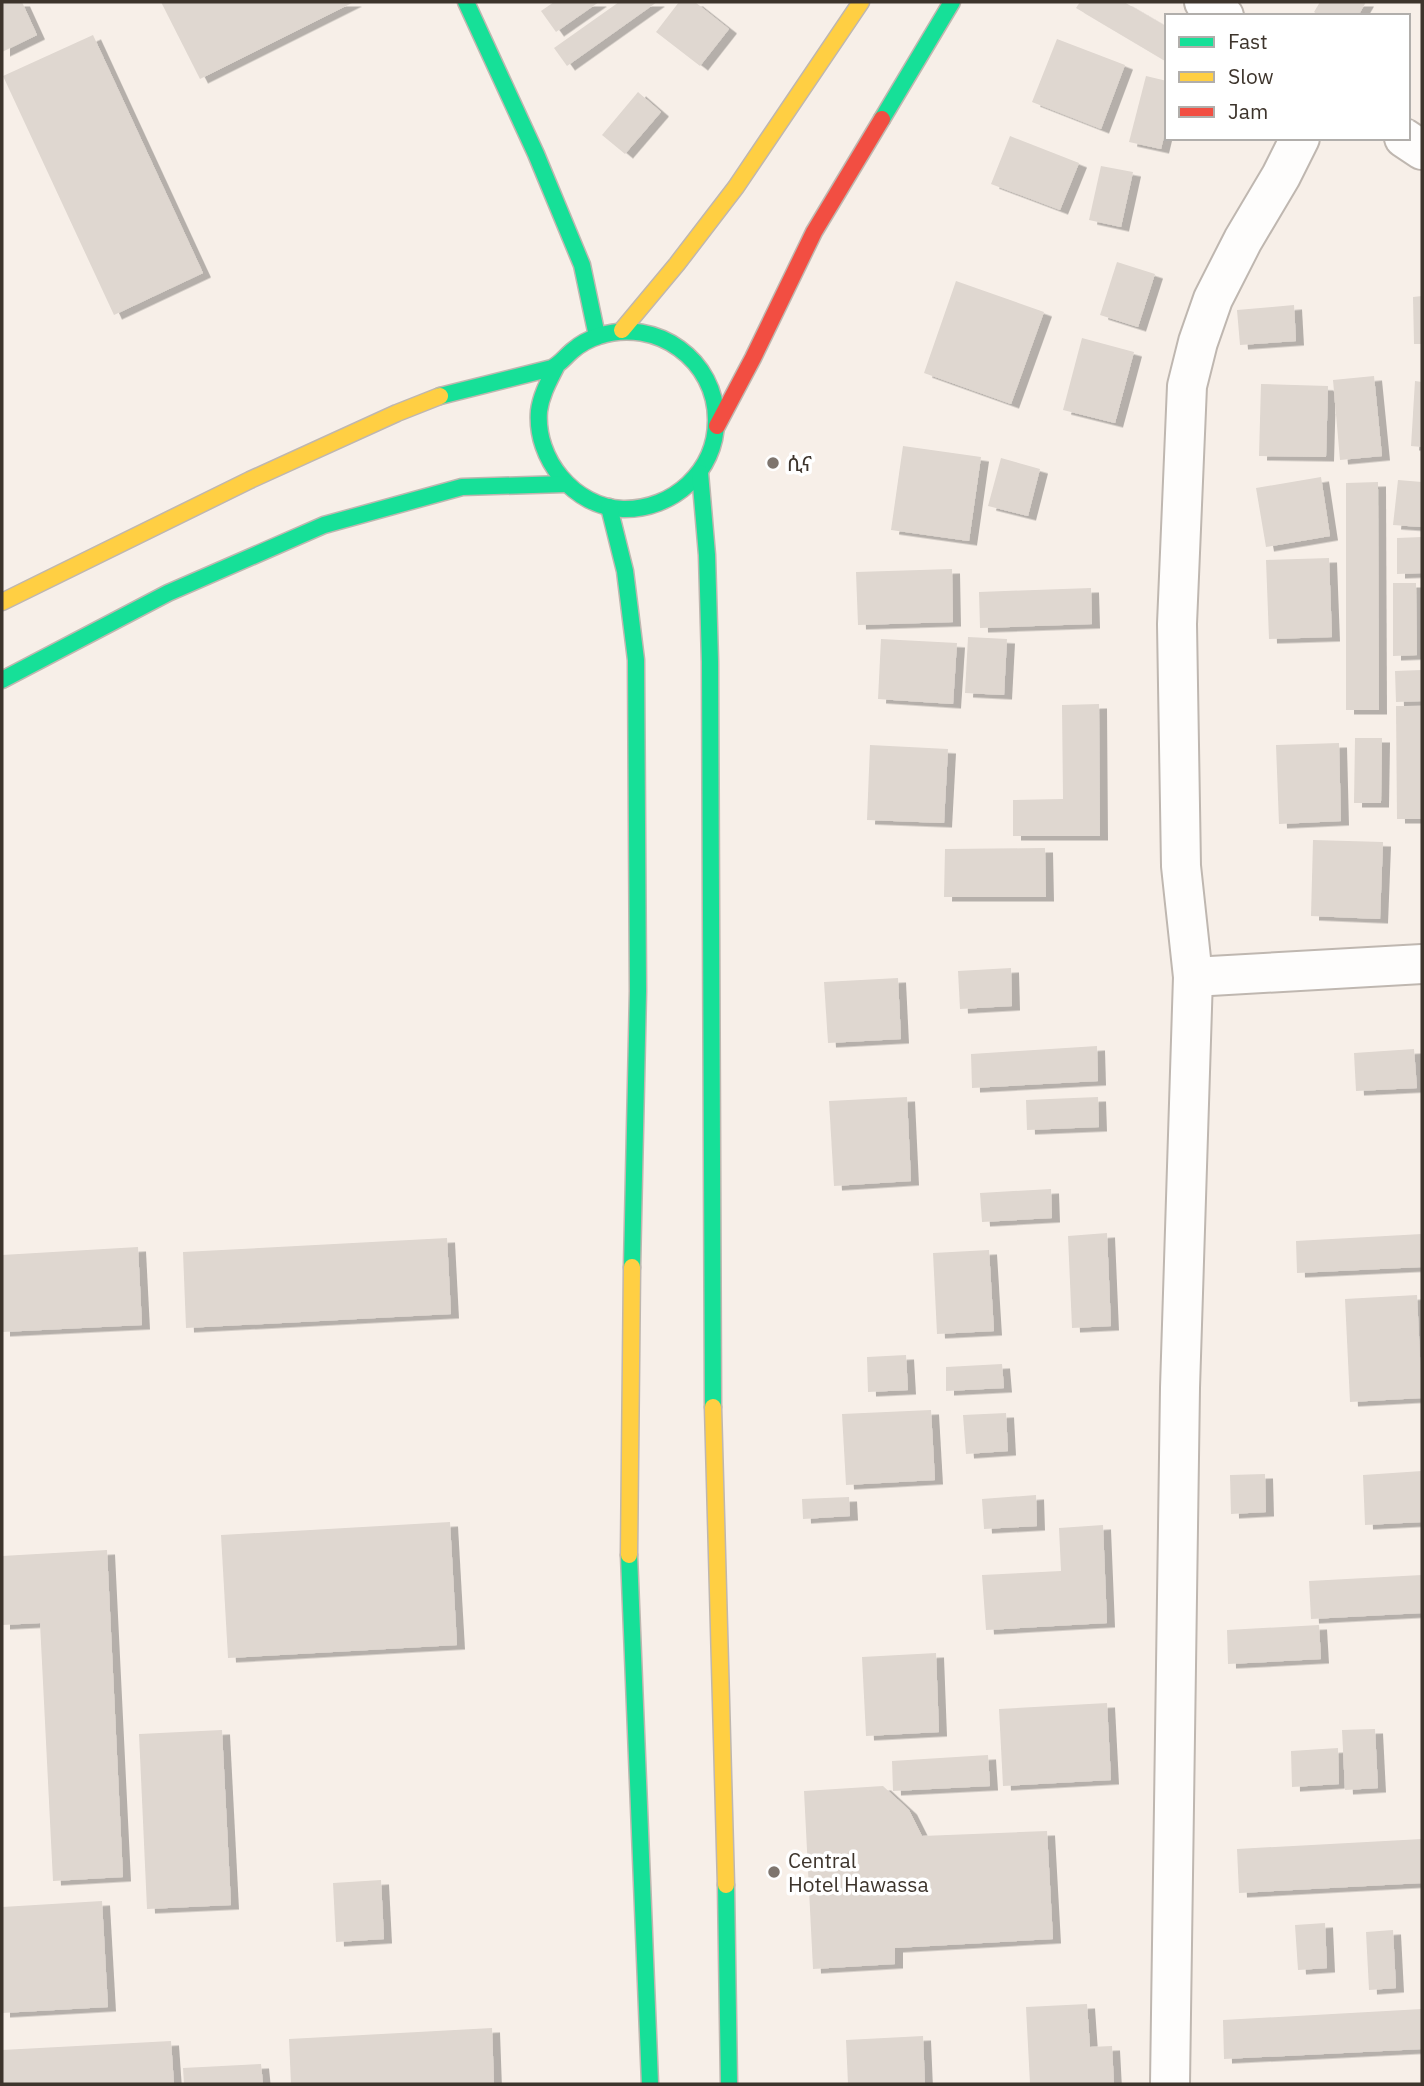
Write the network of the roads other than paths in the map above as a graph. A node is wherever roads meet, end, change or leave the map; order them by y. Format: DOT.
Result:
graph roads {
  1 [pos="466,2"];
  2 [pos="861,2"];
  3 [pos="951,2"];
  4 [pos="1204,2"];
  5 [pos="1221,14"];
  6 [pos="1299,140"];
  7 [pos="1407,140"];
  8 [pos="1422,150"];
  9 [pos="622,330"];
  10 [pos="597,336"];
  11 [pos="556,367"];
  12 [pos="717,426"];
  13 [pos="700,473"];
  14 [pos="565,484"];
  15 [pos="609,508"];
  16 [pos="2,602"];
  17 [pos="2,680"];
  18 [pos="1422,964"];
  19 [pos="1193,977"];
  20 [pos="650,2084"];
  21 [pos="730,2084"];
  22 [pos="1170,2084"];
  1 -- 10 [label="street"];
  2 -- 9 [label="street"];
  3 -- 12 [label="street"];
  4 -- 5 [label="street"];
  6 -- 19 [label="street"];
  7 -- 8 [label="street"];
  9 -- 10 [label="street"];
  9 -- 12 [label="street"];
  10 -- 11 [label="street"];
  11 -- 14 [label="street"];
  11 -- 16 [label="street"];
  12 -- 13 [label="street"];
  13 -- 15 [label="street"];
  13 -- 21 [label="street"];
  14 -- 15 [label="street"];
  14 -- 17 [label="street"];
  15 -- 20 [label="street"];
  18 -- 19 [label="street"];
  19 -- 22 [label="street"];
}
